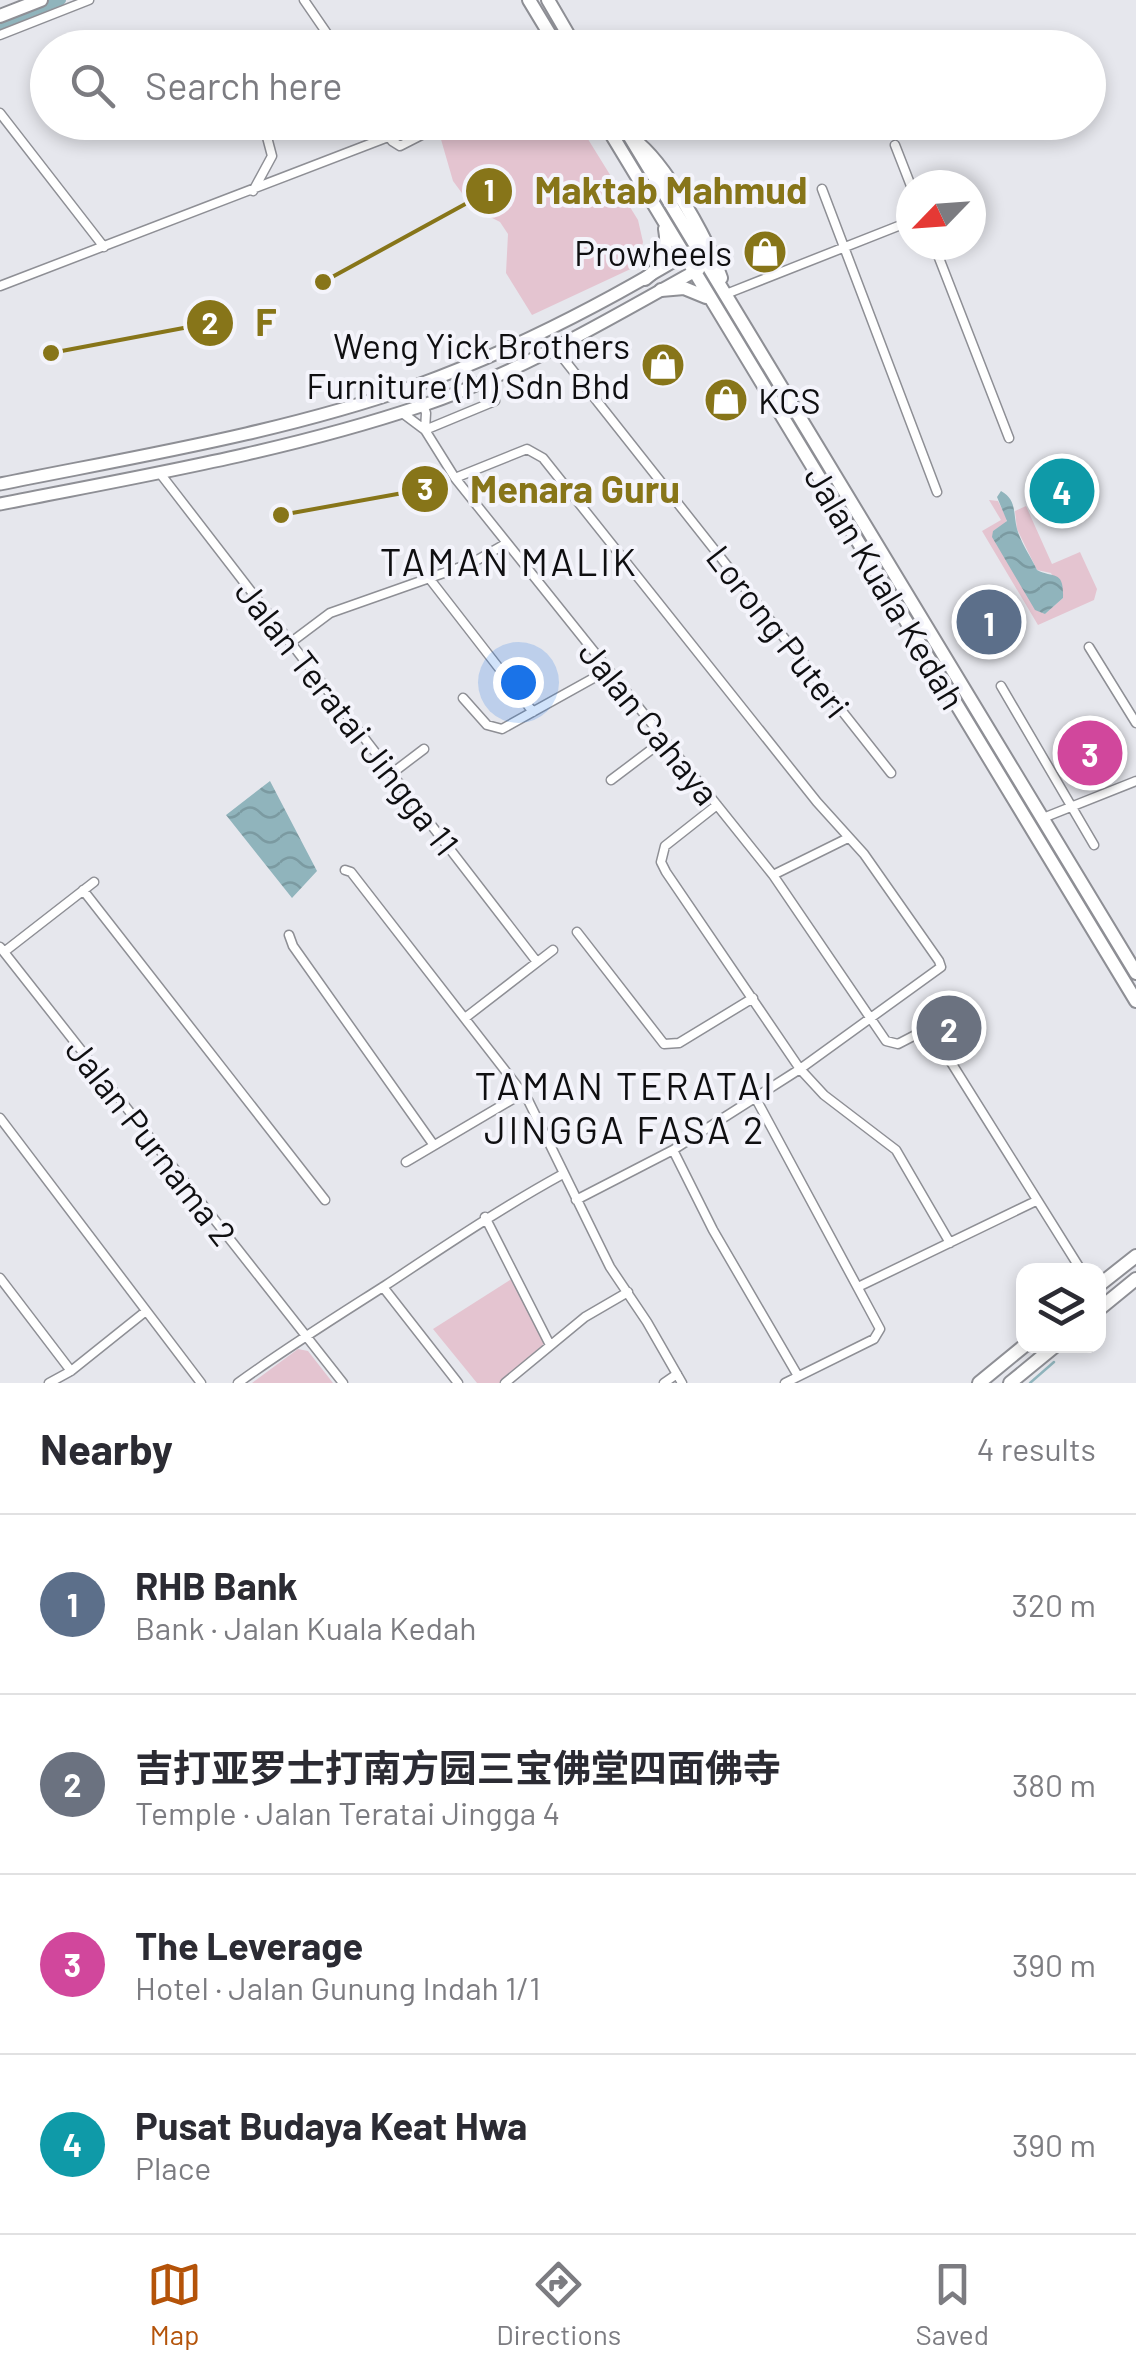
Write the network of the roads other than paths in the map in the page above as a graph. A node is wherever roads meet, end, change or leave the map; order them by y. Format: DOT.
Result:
graph roads {
  1 [pos="41,0"];
  2 [pos="89,0"];
  3 [pos="304,0"];
  4 [pos="529,0"];
  5 [pos="548,0"];
  6 [pos="0,16"];
  7 [pos="325,30"];
  8 [pos="547,30"];
  9 [pos="566,30"];
  10 [pos="0,35"];
  11 [pos="0,113"];
  12 [pos="268,140"];
  13 [pos="380,140"];
  14 [pos="615,140"];
  15 [pos="631,140"];
  16 [pos="635,140"];
  17 [pos="895,145"];
  18 [pos="905,170"];
  19 [pos="822,189"];
  20 [pos="253,191"];
  21 [pos="664,224"];
  22 [pos="896,227"];
  23 [pos="844,246"];
  24 [pos="104,247"];
  25 [pos="697,247"];
  26 [pos="683,255"];
  27 [pos="940,260"];
  28 [pos="707,265"];
  29 [pos="694,272"];
  30 [pos="645,279"];
  31 [pos="1,284"];
  32 [pos="660,290"];
  33 [pos="726,294"];
  34 [pos="714,306"];
  35 [pos="555,348"];
  36 [pos="486,381"];
  37 [pos="416,385"];
  38 [pos="424,405"];
  39 [pos="401,412"];
  40 [pos="425,430"];
  41 [pos="1009,438"];
  42 [pos="159,472"];
  43 [pos="456,478"];
  44 [pos="0,484"];
  45 [pos="938,492"];
  46 [pos="0,504"];
  47 [pos="507,543"];
  48 [pos="430,578"];
  49 [pos="290,643"];
  50 [pos="1089,647"];
  51 [pos="608,670"];
  52 [pos="1000,686"];
  53 [pos="463,698"];
  54 [pos="533,712"];
  55 [pos="1136,723"];
  56 [pos="664,740"];
  57 [pos="424,749"];
  58 [pos="391,774"];
  59 [pos="892,774"];
  60 [pos="611,780"];
  61 [pos="1136,781"];
  62 [pos="716,805"];
  63 [pos="1071,807"];
  64 [pos="1041,819"];
  65 [pos="848,838"];
  66 [pos="1094,845"];
  67 [pos="345,870"];
  68 [pos="772,876"];
  69 [pos="94,882"];
  70 [pos="83,890"];
  71 [pos="576,932"];
  72 [pos="289,934"];
  73 [pos="2,950"];
  74 [pos="553,950"];
  75 [pos="1113,950"];
  76 [pos="538,962"];
  77 [pos="1135,969"];
  78 [pos="753,998"];
  79 [pos="1136,1001"];
  80 [pos="464,1018"];
  81 [pos="871,1018"];
  82 [pos="800,1068"];
  83 [pos="523,1093"];
  84 [pos="755,1097"];
  85 [pos="0,1118"];
  86 [pos="434,1144"];
  87 [pos="673,1150"];
  88 [pos="406,1162"];
  89 [pos="563,1174"];
  90 [pos="325,1200"];
  91 [pos="576,1200"];
  92 [pos="1036,1200"];
  93 [pos="485,1218"];
  94 [pos="950,1242"];
  95 [pos="1136,1256"];
  96 [pos="1076,1263"];
  97 [pos="0,1278"];
  98 [pos="1136,1279"];
  99 [pos="1106,1280"];
  100 [pos="383,1287"];
  101 [pos="858,1287"];
  102 [pos="628,1292"];
  103 [pos="1106,1303"];
  104 [pos="146,1311"];
  105 [pos="304,1335"];
  106 [pos="550,1345"];
  107 [pos="1016,1353"];
  108 [pos="1046,1353"];
  109 [pos="71,1371"];
  110 [pos="798,1376"];
  111 [pos="680,1379"];
  112 [pos="1011,1381"];
  113 [pos="50,1383"];
  114 [pos="201,1383"];
  115 [pos="238,1383"];
  116 [pos="343,1383"];
  117 [pos="458,1383"];
  118 [pos="505,1383"];
  119 [pos="664,1383"];
  120 [pos="785,1383"];
  121 [pos="979,1383"];
  1 -- 6 [label="main road"];
  2 -- 10 [label="street"];
  3 -- 7 [label="street"];
  4 -- 8 [label="main road"];
  5 -- 9 [label="main road"];
  11 -- 24 [label="street"];
  12 -- 20 [label="street"];
  13 -- 20 [label="street"];
  14 -- 21 [label="main road, Jalan Kuala Kedah"];
  15 -- 25 [label="main road, Jalan Kuala Kedah"];
  16 -- 33 [label="main road"];
  17 -- 18 [label="street"];
  19 -- 23 [label="street"];
  20 -- 24 [label="street"];
  21 -- 26 [label="main road, Jalan Kuala Kedah"];
  21 -- 30 [label="main road"];
  22 -- 23 [label="street"];
  23 -- 33 [label="street"];
  23 -- 45 [label="street"];
  24 -- 31 [label="street"];
  25 -- 26 [label="main road"];
  25 -- 28 [label="main road, Jalan Kuala Kedah"];
  26 -- 29 [label="main road, Jalan Kuala Kedah"];
  26 -- 30 [label="main road"];
  27 -- 41 [label="street"];
  28 -- 29 [label="main road"];
  28 -- 33 [label="main road, Jalan Kuala Kedah"];
  29 -- 32 [label="main road"];
  29 -- 34 [label="main road, Jalan Kuala Kedah"];
  30 -- 37 [label="main road"];
  32 -- 34 [label="main road"];
  32 -- 35 [label="main road"];
  33 -- 64 [label="main road, Jalan Kuala Kedah"];
  34 -- 75 [label="main road, Jalan Kuala Kedah"];
  35 -- 36 [label="main road"];
  35 -- 59 [label="street, Lorong Puteri"];
  36 -- 38 [label="main road"];
  36 -- 40 [label="street"];
  37 -- 38 [label="street"];
  37 -- 44 [label="main road"];
  38 -- 39 [label="main road"];
  38 -- 40 [label="street"];
  39 -- 40 [label="street, Jalan Cahaya"];
  39 -- 42 [label="main road"];
  40 -- 43 [label="street, Jalan Cahaya"];
  42 -- 46 [label="main road"];
  42 -- 49 [label="street, Jalan Teratai Jingga 11"];
  43 -- 47 [label="street, Jalan Cahaya"];
  43 -- 65 [label="street"];
  47 -- 48 [label="street"];
  47 -- 51 [label="street, Jalan Cahaya"];
  48 -- 49 [label="street"];
  48 -- 54 [label="street"];
  49 -- 58 [label="street, Jalan Teratai Jingga 11"];
  50 -- 55 [label="street"];
  51 -- 54 [label="street"];
  51 -- 56 [label="street, Jalan Cahaya"];
  52 -- 63 [label="street"];
  53 -- 54 [label="street"];
  56 -- 60 [label="street"];
  56 -- 62 [label="street, Jalan Cahaya"];
  57 -- 58 [label="street"];
  58 -- 76 [label="street, Jalan Teratai Jingga 11"];
  61 -- 63 [label="street"];
  62 -- 68 [label="street, Jalan Cahaya"];
  62 -- 78 [label="street"];
  63 -- 64 [label="street"];
  63 -- 66 [label="street"];
  64 -- 75 [label="main road, Jalan Kuala Kedah"];
  65 -- 68 [label="street"];
  65 -- 81 [label="street"];
  67 -- 80 [label="street"];
  68 -- 81 [label="street, Jalan Cahaya"];
  69 -- 70 [label="street"];
  70 -- 73 [label="street"];
  70 -- 90 [label="street"];
  71 -- 78 [label="street"];
  72 -- 86 [label="street"];
  73 -- 105 [label="street, Jalan Purnama 2"];
  74 -- 76 [label="street"];
  75 -- 77 [label="main road, Jalan Kuala Kedah"];
  75 -- 79 [label="main road, Jalan Kuala Kedah"];
  76 -- 80 [label="street"];
  78 -- 82 [label="street"];
  80 -- 83 [label="street"];
  81 -- 82 [label="street"];
  81 -- 92 [label="street"];
  82 -- 84 [label="street"];
  82 -- 94 [label="street"];
  83 -- 86 [label="street"];
  83 -- 89 [label="street"];
  84 -- 87 [label="street"];
  84 -- 101 [label="street"];
  85 -- 104 [label="street"];
  86 -- 88 [label="street"];
  87 -- 91 [label="street"];
  87 -- 110 [label="street"];
  89 -- 91 [label="street"];
  89 -- 93 [label="street"];
  91 -- 102 [label="street"];
  92 -- 94 [label="street"];
  92 -- 96 [label="street"];
  93 -- 100 [label="street"];
  93 -- 106 [label="street"];
  94 -- 101 [label="street"];
  95 -- 99 [label="main road"];
  97 -- 109 [label="street"];
  98 -- 103 [label="main road"];
  100 -- 105 [label="street"];
  100 -- 117 [label="street"];
  101 -- 110 [label="street"];
  102 -- 106 [label="street"];
  102 -- 111 [label="street"];
  104 -- 109 [label="street"];
  104 -- 114 [label="street"];
  105 -- 115 [label="street"];
  105 -- 116 [label="street, Jalan Purnama 2"];
  106 -- 118 [label="street"];
  107 -- 121 [label="main road"];
  108 -- 112 [label="main road"];
  109 -- 113 [label="street"];
  110 -- 120 [label="street"];
  111 -- 119 [label="street"];
}
